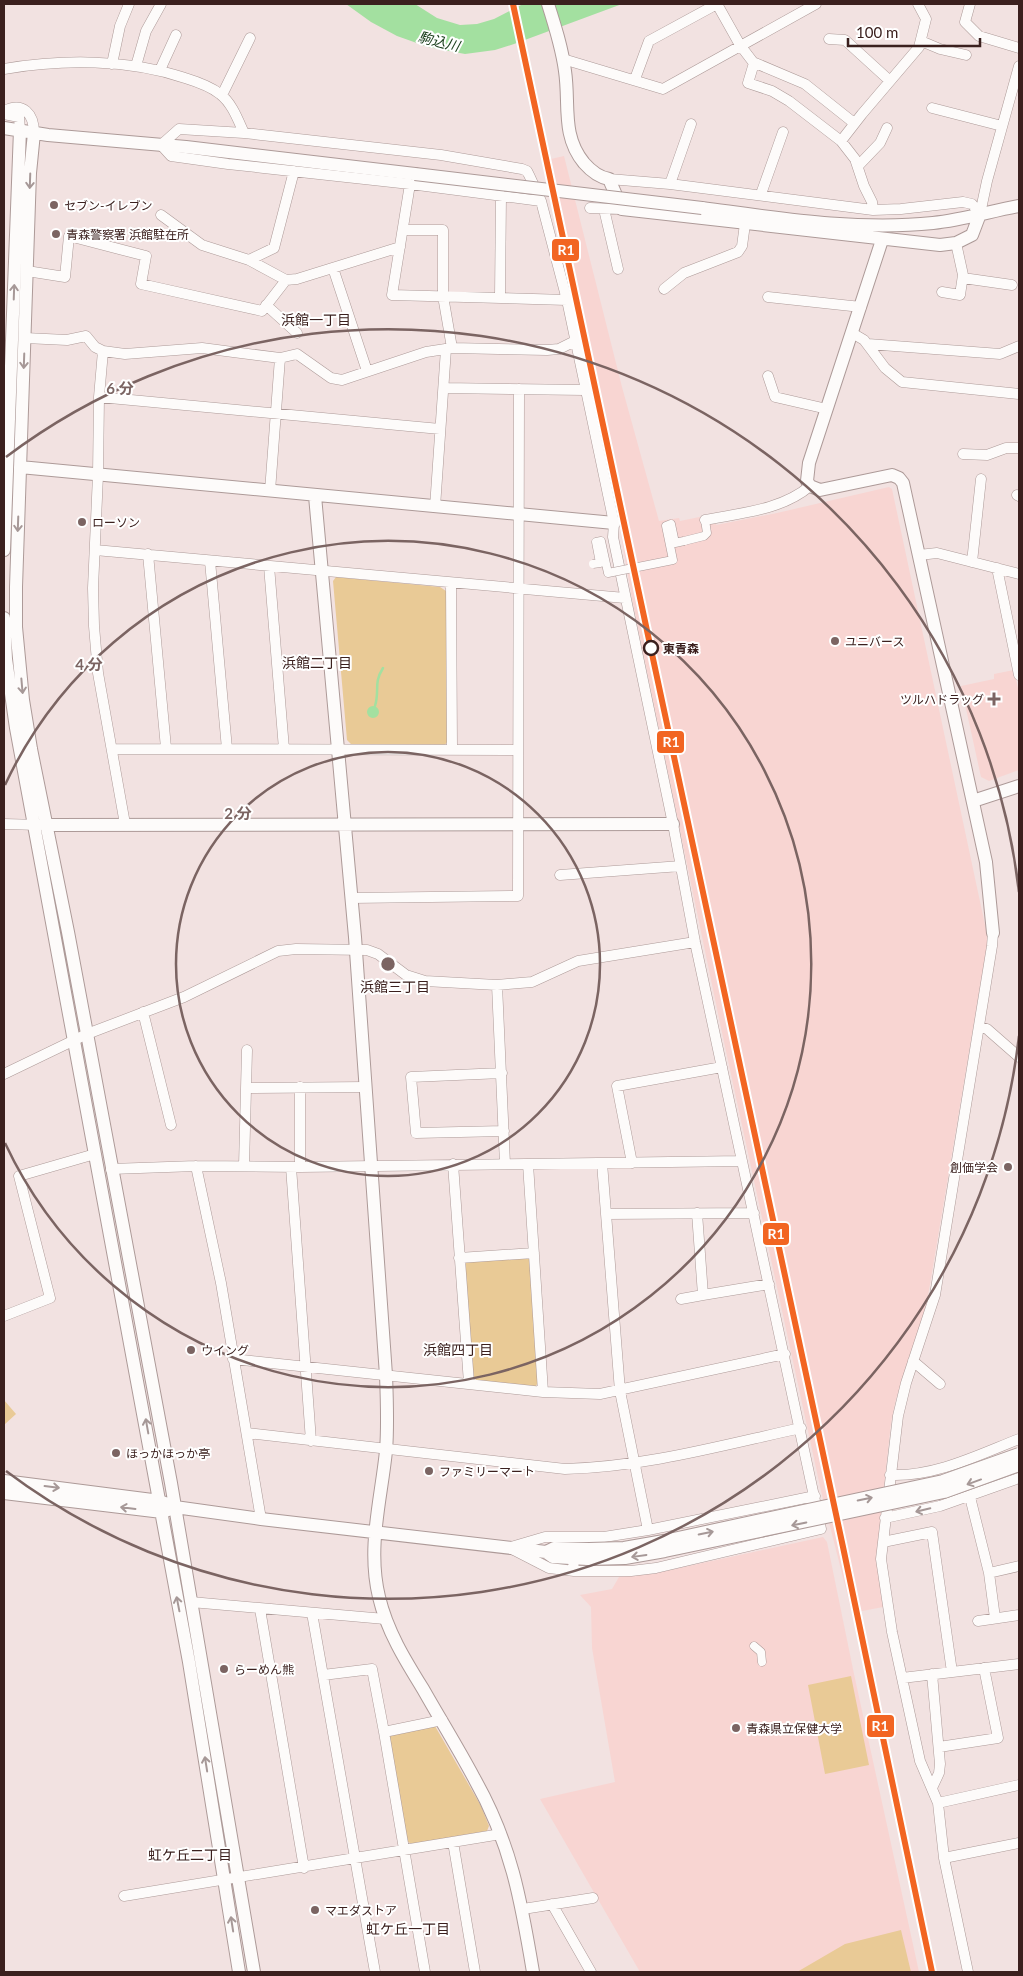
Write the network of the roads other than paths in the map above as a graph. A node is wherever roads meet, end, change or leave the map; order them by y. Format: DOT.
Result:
graph roads {
  1 [pos="129,4"];
  2 [pos="161,4"];
  3 [pos="548,4"];
  4 [pos="717,4"];
  5 [pos="816,4"];
  6 [pos="918,4"];
  7 [pos="970,4"];
  8 [pos="176,35"];
  9 [pos="250,38"];
  10 [pos="829,39"];
  11 [pos="921,41"];
  12 [pos="740,45"];
  13 [pos="1019,48"];
  14 [pos="966,55"];
  15 [pos="563,59"];
  16 [pos="754,63"];
  17 [pos="112,64"];
  18 [pos="136,66"];
  19 [pos="1019,66"];
  20 [pos="4,69"];
  21 [pos="160,70"];
  22 [pos="635,79"];
  23 [pos="890,81"];
  24 [pos="222,95"];
  25 [pos="932,108"];
  26 [pos="4,113"];
  27 [pos="854,123"];
  28 [pos="691,124"];
  29 [pos="1002,126"];
  30 [pos="4,128"];
  31 [pos="887,128"];
  32 [pos="20,130"];
  33 [pos="244,132"];
  34 [pos="783,132"];
  35 [pos="34,133"];
  36 [pos="842,141"];
  37 [pos="161,145"];
  38 [pos="858,166"];
  39 [pos="294,171"];
  40 [pos="412,179"];
  41 [pos="609,179"];
  42 [pos="670,184"];
  43 [pos="761,194"];
  44 [pos="501,195"];
  45 [pos="541,201"];
  46 [pos="1019,206"];
  47 [pos="590,208"];
  48 [pos="604,209"];
  49 [pos="622,209"];
  50 [pos="873,210"];
  51 [pos="980,214"];
  52 [pos="161,215"];
  53 [pos="745,224"];
  54 [pos="403,230"];
  55 [pos="882,240"];
  56 [pos="956,243"];
  57 [pos="400,246"];
  58 [pos="249,260"];
  59 [pos="333,268"];
  60 [pos="618,269"];
  61 [pos="27,270"];
  62 [pos="963,278"];
  63 [pos="286,280"];
  64 [pos="1012,285"];
  65 [pos="664,289"];
  66 [pos="942,292"];
  67 [pos="443,296"];
  68 [pos="500,297"];
  69 [pos="768,298"];
  70 [pos="567,300"];
  71 [pos="266,305"];
  72 [pos="861,307"];
  73 [pos="297,333"];
  74 [pos="852,334"];
  75 [pos="24,338"];
  76 [pos="575,341"];
  77 [pos="868,344"];
  78 [pos="1019,346"];
  79 [pos="449,349"];
  80 [pos="103,351"];
  81 [pos="280,358"];
  82 [pos="367,371"];
  83 [pos="768,376"];
  84 [pos="444,388"];
  85 [pos="519,389"];
  86 [pos="585,390"];
  87 [pos="1019,394"];
  88 [pos="99,397"];
  89 [pos="827,409"];
  90 [pos="276,414"];
  91 [pos="440,429"];
  92 [pos="1019,448"];
  93 [pos="963,454"];
  94 [pos="10,467"];
  95 [pos="98,475"];
  96 [pos="981,479"];
  97 [pos="810,486"];
  98 [pos="270,491"];
  99 [pos="315,496"];
  100 [pos="435,506"];
  101 [pos="517,514"];
  102 [pos="705,520"];
  103 [pos="614,523"];
  104 [pos="4,550"];
  105 [pos="95,550"];
  106 [pos="148,554"];
  107 [pos="919,554"];
  108 [pos="210,561"];
  109 [pos="972,562"];
  110 [pos="593,564"];
  111 [pos="269,566"];
  112 [pos="997,568"];
  113 [pos="321,571"];
  114 [pos="1019,574"];
  115 [pos="451,583"];
  116 [pos="518,589"];
  117 [pos="625,598"];
  118 [pos="4,618"];
  119 [pos="1019,675"];
  120 [pos="166,748"];
  121 [pos="227,748"];
  122 [pos="113,749"];
  123 [pos="284,749"];
  124 [pos="338,749"];
  125 [pos="452,749"];
  126 [pos="518,750"];
  127 [pos="1019,786"];
  128 [pos="973,801"];
  129 [pos="4,824"];
  130 [pos="125,824"];
  131 [pos="344,824"];
  132 [pos="518,824"];
  133 [pos="673,824"];
  134 [pos="40,825"];
  135 [pos="681,866"];
  136 [pos="560,875"];
  137 [pos="351,898"];
  138 [pos="993,933"];
  139 [pos="696,942"];
  140 [pos="356,951"];
  141 [pos="498,985"];
  142 [pos="143,1012"];
  143 [pos="980,1026"];
  144 [pos="87,1034"];
  145 [pos="74,1041"];
  146 [pos="247,1050"];
  147 [pos="1018,1055"];
  148 [pos="722,1067"];
  149 [pos="502,1073"];
  150 [pos="4,1074"];
  151 [pos="300,1087"];
  152 [pos="366,1087"];
  153 [pos="246,1088"];
  154 [pos="171,1126"];
  155 [pos="504,1131"];
  156 [pos="95,1154"];
  157 [pos="742,1161"];
  158 [pos="602,1163"];
  159 [pos="632,1163"];
  160 [pos="452,1164"];
  161 [pos="505,1164"];
  162 [pos="528,1164"];
  163 [pos="371,1165"];
  164 [pos="196,1166"];
  165 [pos="244,1166"];
  166 [pos="296,1167"];
  167 [pos="112,1169"];
  168 [pos="697,1212"];
  169 [pos="754,1213"];
  170 [pos="606,1214"];
  171 [pos="534,1253"];
  172 [pos="459,1258"];
  173 [pos="769,1284"];
  174 [pos="703,1296"];
  175 [pos="681,1299"];
  176 [pos="4,1316"];
  177 [pos="785,1354"];
  178 [pos="233,1359"];
  179 [pos="913,1361"];
  180 [pos="305,1366"];
  181 [pos="386,1375"];
  182 [pos="469,1383"];
  183 [pos="940,1384"];
  184 [pos="620,1390"];
  185 [pos="543,1392"];
  186 [pos="801,1428"];
  187 [pos="248,1434"];
  188 [pos="1019,1439"];
  189 [pos="311,1441"];
  190 [pos="386,1450"];
  191 [pos="1019,1454"];
  192 [pos="634,1464"];
  193 [pos="1019,1465"];
  194 [pos="890,1475"];
  195 [pos="1019,1478"];
  196 [pos="4,1482"];
  197 [pos="4,1493"];
  198 [pos="815,1496"];
  199 [pos="970,1497"];
  200 [pos="161,1506"];
  201 [pos="175,1507"];
  202 [pos="885,1518"];
  203 [pos="261,1519"];
  204 [pos="648,1530"];
  205 [pos="375,1532"];
  206 [pos="883,1542"];
  207 [pos="508,1548"];
  208 [pos="546,1552"];
  209 [pos="589,1554"];
  210 [pos="573,1565"];
  211 [pos="1019,1566"];
  212 [pos="989,1573"];
  213 [pos="191,1602"];
  214 [pos="260,1609"];
  215 [pos="312,1613"];
  216 [pos="1019,1615"];
  217 [pos="995,1618"];
  218 [pos="385,1619"];
  219 [pos="978,1621"];
  220 [pos="754,1646"];
  221 [pos="762,1662"];
  222 [pos="1019,1664"];
  223 [pos="984,1668"];
  224 [pos="952,1672"];
  225 [pos="932,1674"];
  226 [pos="323,1675"];
  227 [pos="902,1678"];
  228 [pos="442,1720"];
  229 [pos="384,1732"];
  230 [pos="939,1747"];
  231 [pos="1019,1785"];
  232 [pos="932,1788"];
  233 [pos="938,1803"];
  234 [pos="502,1834"];
  235 [pos="453,1842"];
  236 [pos="1019,1843"];
  237 [pos="404,1851"];
  238 [pos="944,1858"];
  239 [pos="355,1859"];
  240 [pos="304,1868"];
  241 [pos="238,1879"];
  242 [pos="225,1880"];
  243 [pos="124,1896"];
  244 [pos="593,1898"];
  245 [pos="552,1904"];
  246 [pos="523,1909"];
  247 [pos="239,1972"];
  248 [pos="254,1972"];
  249 [pos="375,1972"];
  250 [pos="424,1972"];
  251 [pos="475,1972"];
  252 [pos="533,1972"];
  253 [pos="591,1972"];
  254 [pos="968,1972"];
  1 -- 17 [label="street"];
  2 -- 18 [label="street"];
  3 -- 15 [label="street"];
  4 -- 12 [label="street"];
  4 -- 22 [label="street"];
  5 -- 12 [label="street"];
  6 -- 11 [label="street"];
  7 -- 13 [label="street"];
  8 -- 21 [label="street"];
  9 -- 24 [label="street"];
  10 -- 23 [label="street"];
  11 -- 14 [label="street"];
  11 -- 23 [label="street"];
  12 -- 16 [label="street"];
  12 -- 22 [label="street"];
  15 -- 22 [label="street"];
  15 -- 41 [label="street"];
  16 -- 27 [label="street"];
  16 -- 36 [label="street"];
  17 -- 18 [label="street"];
  17 -- 20 [label="street"];
  18 -- 21 [label="street"];
  19 -- 29 [label="street"];
  21 -- 24 [label="street"];
  23 -- 27 [label="street"];
  24 -- 33 [label="street"];
  25 -- 29 [label="street"];
  26 -- 32 [label="street"];
  26 -- 35 [label="street"];
  27 -- 36 [label="street"];
  28 -- 42 [label="street"];
  29 -- 51 [label="street"];
  30 -- 32 [label="street"];
  31 -- 38 [label="street"];
  32 -- 35 [label="street"];
  94 -- 32 [label="street, one-way"];
  33 -- 37 [label="street"];
  33 -- 45 [label="street"];
  34 -- 43 [label="street"];
  35 -- 37 [label="street"];
  35 -- 61 [label="street, one-way"];
  36 -- 38 [label="street"];
  37 -- 39 [label="street"];
  37 -- 40 [label="street"];
  38 -- 50 [label="street"];
  39 -- 40 [label="street"];
  39 -- 58 [label="street"];
  40 -- 44 [label="street"];
  40 -- 51 [label="street, bridge"];
  40 -- 54 [label="street"];
  41 -- 42 [label="street"];
  41 -- 49 [label="street"];
  42 -- 43 [label="street"];
  43 -- 50 [label="street"];
  44 -- 45 [label="street"];
  44 -- 68 [label="street"];
  45 -- 70 [label="street"];
  46 -- 51 [label="street"];
  47 -- 48 [label="street"];
  48 -- 49 [label="street"];
  48 -- 60 [label="street"];
  49 -- 53 [label="street"];
  50 -- 51 [label="street"];
  51 -- 56 [label="street"];
  52 -- 58 [label="street"];
  53 -- 55 [label="street"];
  53 -- 65 [label="street"];
  54 -- 57 [label="street"];
  54 -- 67 [label="street"];
  55 -- 56 [label="street"];
  55 -- 72 [label="street"];
  56 -- 62 [label="street"];
  57 -- 59 [label="street"];
  57 -- 67 [label="street"];
  58 -- 63 [label="street"];
  59 -- 63 [label="street"];
  59 -- 82 [label="street"];
  61 -- 71 [label="street"];
  61 -- 75 [label="street"];
  62 -- 64 [label="street"];
  62 -- 66 [label="street"];
  63 -- 71 [label="street"];
  67 -- 68 [label="street"];
  67 -- 79 [label="street"];
  68 -- 70 [label="street"];
  69 -- 72 [label="street"];
  70 -- 76 [label="street"];
  71 -- 73 [label="street"];
  72 -- 74 [label="street"];
  74 -- 77 [label="street"];
  74 -- 89 [label="street"];
  75 -- 80 [label="street"];
  75 -- 94 [label="street, one-way"];
  76 -- 79 [label="street"];
  76 -- 86 [label="street"];
  77 -- 78 [label="street"];
  77 -- 87 [label="street"];
  79 -- 82 [label="street"];
  79 -- 84 [label="street"];
  80 -- 81 [label="street"];
  80 -- 88 [label="street"];
  81 -- 82 [label="street"];
  81 -- 90 [label="street"];
  83 -- 89 [label="street"];
  84 -- 85 [label="street"];
  84 -- 91 [label="street"];
  85 -- 86 [label="street"];
  85 -- 101 [label="street"];
  86 -- 103 [label="street"];
  88 -- 90 [label="street"];
  88 -- 95 [label="street"];
  89 -- 97 [label="street"];
  90 -- 91 [label="street"];
  90 -- 98 [label="street"];
  91 -- 100 [label="street"];
  92 -- 93 [label="street"];
  94 -- 95 [label="street"];
  94 -- 104 [label="street"];
  94 -- 134 [label="street, one-way"];
  95 -- 98 [label="street"];
  95 -- 105 [label="street"];
  96 -- 109 [label="street"];
  97 -- 102 [label="street"];
  97 -- 107 [label="street"];
  98 -- 99 [label="street"];
  99 -- 100 [label="street"];
  99 -- 113 [label="street"];
  100 -- 101 [label="street"];
  101 -- 103 [label="street"];
  101 -- 116 [label="street"];
  102 -- 110 [label="street, bridge"];
  103 -- 117 [label="street"];
  105 -- 106 [label="street"];
  105 -- 122 [label="street"];
  106 -- 108 [label="street"];
  106 -- 120 [label="street"];
  107 -- 109 [label="street"];
  107 -- 128 [label="street"];
  108 -- 111 [label="street"];
  108 -- 121 [label="street"];
  109 -- 112 [label="street"];
  111 -- 113 [label="street"];
  111 -- 123 [label="street"];
  112 -- 114 [label="street"];
  112 -- 119 [label="street"];
  113 -- 115 [label="street"];
  113 -- 124 [label="street"];
  115 -- 116 [label="street"];
  115 -- 125 [label="street"];
  116 -- 117 [label="street"];
  116 -- 126 [label="street"];
  117 -- 133 [label="street"];
  118 -- 134 [label="street"];
  120 -- 121 [label="street"];
  120 -- 122 [label="street"];
  121 -- 123 [label="street"];
  122 -- 130 [label="street"];
  123 -- 124 [label="street"];
  124 -- 125 [label="street"];
  124 -- 131 [label="street"];
  125 -- 126 [label="street"];
  126 -- 132 [label="street"];
  127 -- 128 [label="street"];
  128 -- 138 [label="street"];
  129 -- 134 [label="street"];
  130 -- 131 [label="street"];
  130 -- 134 [label="street"];
  131 -- 132 [label="street"];
  131 -- 137 [label="street"];
  132 -- 133 [label="street"];
  132 -- 137 [label="street"];
  133 -- 135 [label="street"];
  134 -- 144 [label="street"];
  134 -- 145 [label="street"];
  135 -- 136 [label="street"];
  135 -- 139 [label="street"];
  137 -- 140 [label="street"];
  138 -- 143 [label="street"];
  139 -- 141 [label="street"];
  139 -- 148 [label="street"];
  140 -- 141 [label="street"];
  140 -- 142 [label="street"];
  140 -- 152 [label="street"];
  141 -- 149 [label="street"];
  142 -- 144 [label="street"];
  142 -- 154 [label="street"];
  143 -- 147 [label="street"];
  143 -- 179 [label="street"];
  144 -- 145 [label="street"];
  144 -- 167 [label="street"];
  145 -- 150 [label="street"];
  145 -- 156 [label="street"];
  146 -- 153 [label="street"];
  148 -- 157 [label="street"];
  148 -- 159 [label="street"];
  149 -- 155 [label="street"];
  149 -- 155 [label="street"];
  151 -- 152 [label="street"];
  151 -- 153 [label="street"];
  151 -- 166 [label="street"];
  152 -- 163 [label="street"];
  153 -- 165 [label="street"];
  155 -- 161 [label="street"];
  156 -- 176 [label="street"];
  200 -- 156 [label="street, one-way"];
  157 -- 159 [label="street"];
  157 -- 169 [label="street"];
  158 -- 159 [label="street"];
  158 -- 162 [label="street"];
  158 -- 170 [label="street"];
  160 -- 161 [label="street"];
  160 -- 163 [label="street"];
  160 -- 172 [label="street"];
  161 -- 162 [label="street"];
  162 -- 171 [label="street"];
  163 -- 166 [label="street"];
  163 -- 181 [label="street"];
  164 -- 165 [label="street"];
  164 -- 167 [label="street"];
  164 -- 178 [label="street"];
  165 -- 166 [label="street"];
  166 -- 180 [label="street"];
  167 -- 201 [label="street"];
  168 -- 169 [label="street"];
  168 -- 170 [label="street"];
  168 -- 174 [label="street"];
  169 -- 173 [label="street"];
  170 -- 184 [label="street"];
  171 -- 172 [label="street"];
  171 -- 185 [label="street"];
  172 -- 182 [label="street"];
  173 -- 174 [label="street"];
  173 -- 177 [label="street"];
  174 -- 175 [label="street"];
  177 -- 184 [label="street"];
  177 -- 186 [label="street"];
  178 -- 180 [label="street"];
  178 -- 187 [label="street"];
  179 -- 183 [label="street"];
  179 -- 194 [label="street"];
  180 -- 181 [label="street"];
  180 -- 189 [label="street"];
  181 -- 182 [label="street"];
  181 -- 190 [label="street"];
  182 -- 185 [label="street"];
  184 -- 185 [label="street"];
  184 -- 192 [label="street"];
  186 -- 192 [label="street"];
  186 -- 198 [label="street"];
  187 -- 189 [label="street"];
  187 -- 203 [label="street"];
  188 -- 194 [label="street"];
  189 -- 190 [label="street"];
  190 -- 192 [label="street"];
  190 -- 205 [label="street"];
  209 -- 191 [label="street, one-way, bridge"];
  192 -- 204 [label="street"];
  193 -- 209 [label="street, one-way, bridge"];
  194 -- 202 [label="street"];
  195 -- 199 [label="street"];
  196 -- 200 [label="street, one-way"];
  200 -- 197 [label="street, one-way"];
  198 -- 204 [label="street"];
  198 -- 210 [label="street"];
  199 -- 202 [label="street, one-way"];
  199 -- 212 [label="street"];
  200 -- 201 [label="street"];
  242 -- 200 [label="street, one-way"];
  201 -- 203 [label="street"];
  201 -- 213 [label="street"];
  202 -- 206 [label="street"];
  203 -- 205 [label="street"];
  204 -- 207 [label="street"];
  205 -- 207 [label="street"];
  205 -- 218 [label="street"];
  206 -- 224 [label="street"];
  206 -- 227 [label="street"];
  207 -- 208 [label="street"];
  207 -- 210 [label="street"];
  208 -- 209 [label="street"];
  208 -- 210 [label="street"];
  209 -- 210 [label="street"];
  211 -- 212 [label="street"];
  212 -- 217 [label="street"];
  213 -- 214 [label="street"];
  213 -- 241 [label="street"];
  214 -- 215 [label="street"];
  214 -- 240 [label="street"];
  215 -- 218 [label="street"];
  215 -- 226 [label="street"];
  216 -- 217 [label="street"];
  217 -- 219 [label="street"];
  218 -- 228 [label="street"];
  220 -- 221 [label="street"];
  222 -- 223 [label="street"];
  223 -- 224 [label="street"];
  223 -- 230 [label="street"];
  224 -- 225 [label="street"];
  225 -- 227 [label="street"];
  225 -- 230 [label="street"];
  226 -- 229 [label="street"];
  226 -- 239 [label="street"];
  227 -- 232 [label="street"];
  228 -- 229 [label="street"];
  228 -- 234 [label="street"];
  229 -- 237 [label="street"];
  230 -- 232 [label="street"];
  231 -- 233 [label="street"];
  232 -- 233 [label="street"];
  233 -- 238 [label="street"];
  234 -- 235 [label="street"];
  234 -- 246 [label="street"];
  235 -- 237 [label="street"];
  235 -- 251 [label="street"];
  236 -- 238 [label="street"];
  237 -- 239 [label="street"];
  237 -- 250 [label="street"];
  238 -- 254 [label="street"];
  239 -- 240 [label="street"];
  239 -- 249 [label="street"];
  240 -- 241 [label="street"];
  241 -- 242 [label="street"];
  241 -- 248 [label="street"];
  242 -- 243 [label="street"];
  247 -- 242 [label="street, one-way"];
  244 -- 245 [label="street"];
  245 -- 246 [label="street"];
  245 -- 253 [label="street"];
  246 -- 252 [label="street"];
}
